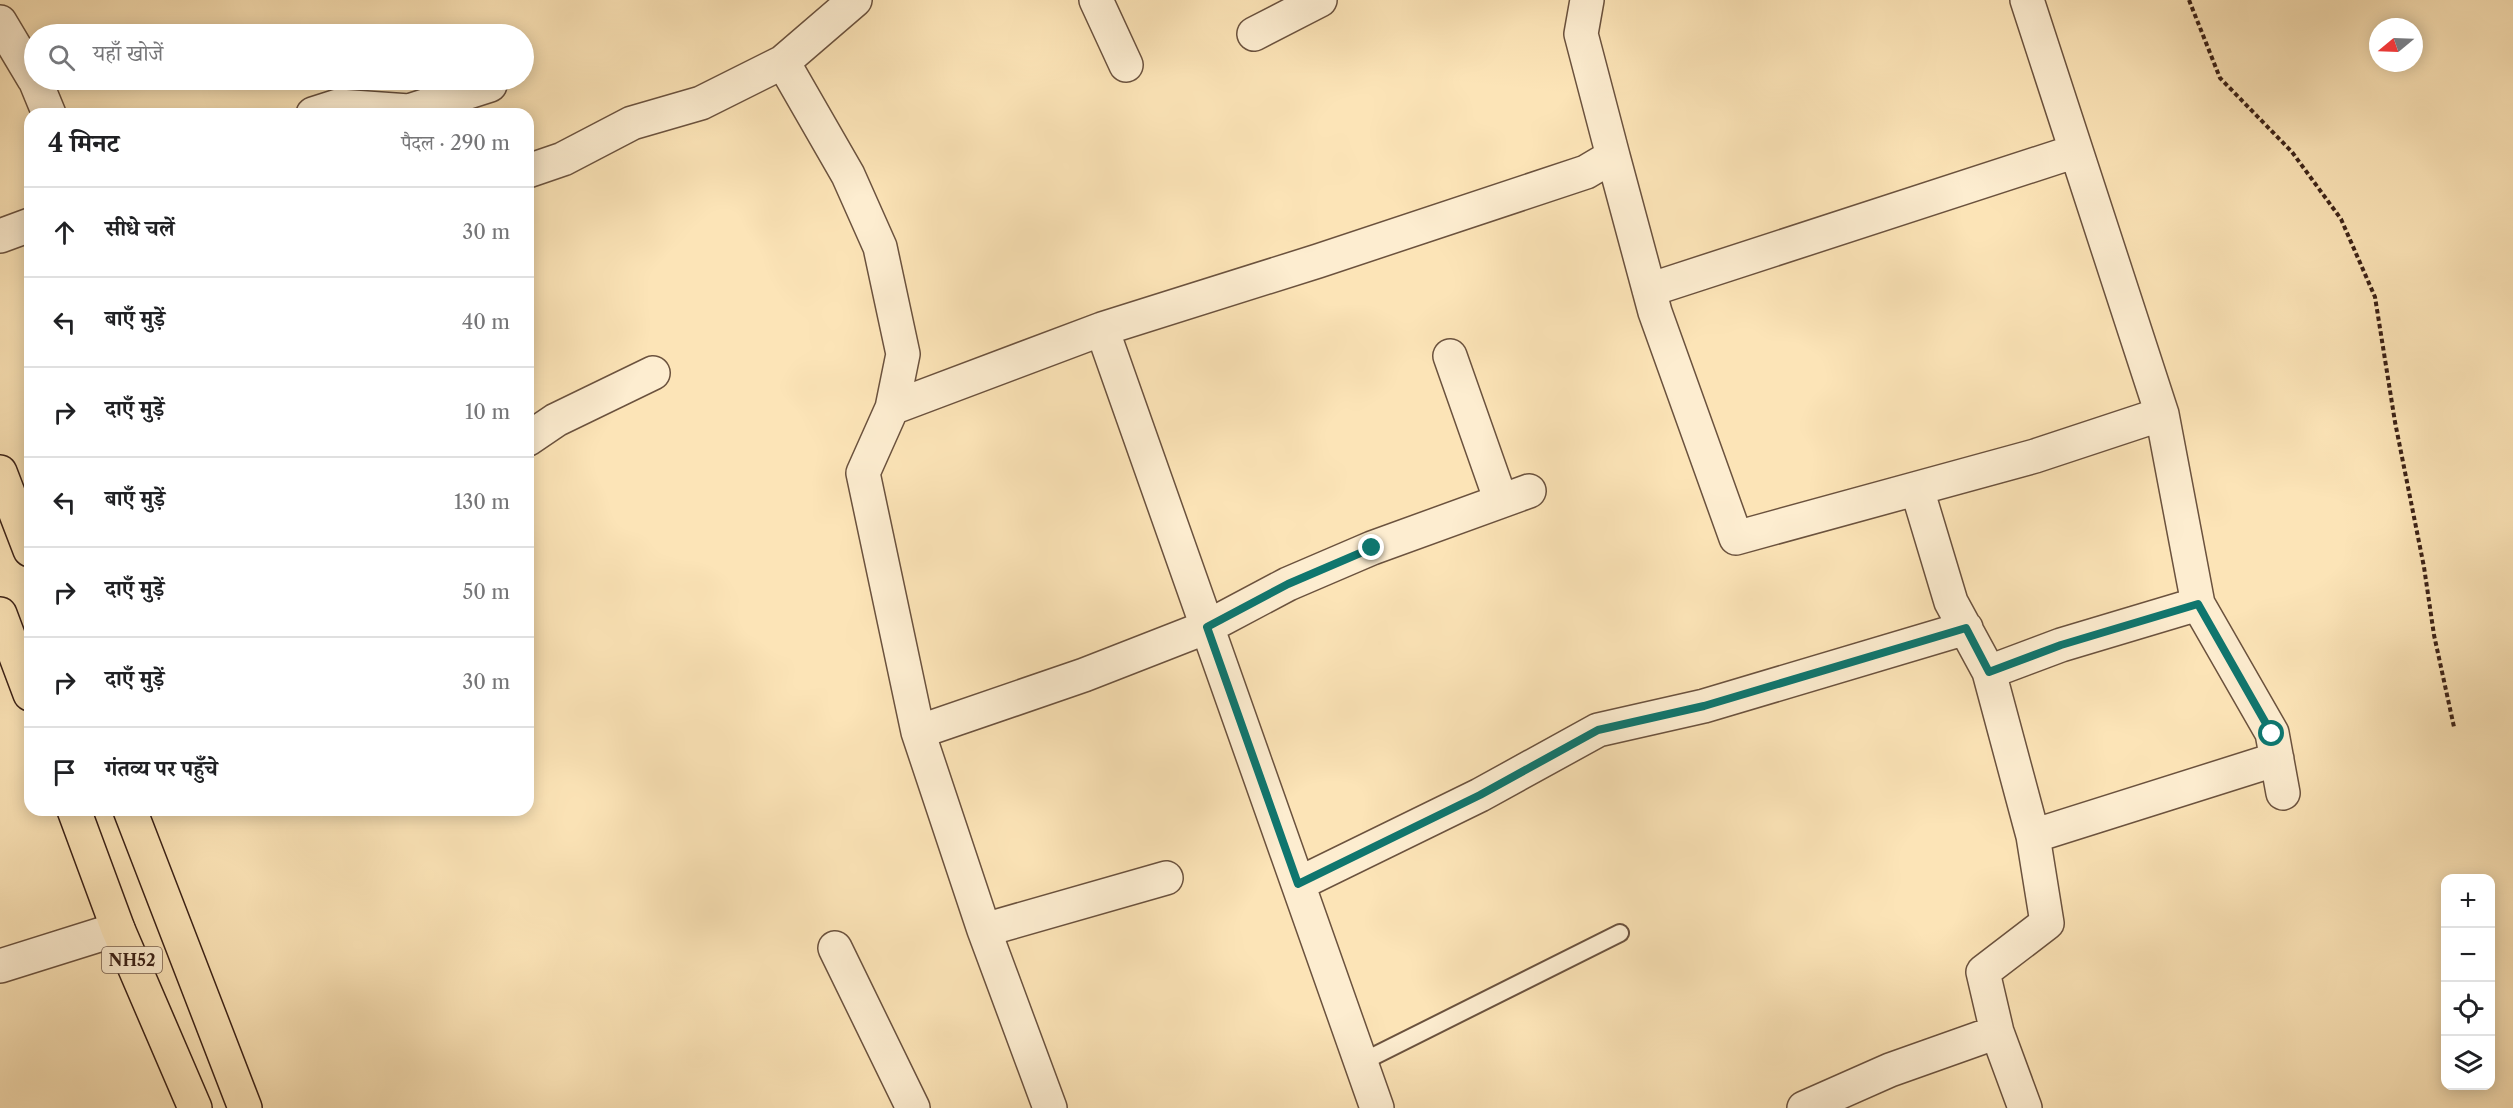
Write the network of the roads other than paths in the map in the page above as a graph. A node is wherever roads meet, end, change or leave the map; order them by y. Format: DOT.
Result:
graph roads {
  1 [pos="855,0"];
  2 [pos="1096,0"];
  3 [pos="1320,0"];
  4 [pos="1587,0"];
  5 [pos="2027,0"];
  6 [pos="0,22"];
  7 [pos="1254,34"];
  8 [pos="24,61"];
  9 [pos="783,62"];
  10 [pos="1126,65"];
  11 [pos="40,90"];
  12 [pos="474,90"];
  13 [pos="47,108"];
  14 [pos="332,108"];
  15 [pos="366,108"];
  16 [pos="418,108"];
  17 [pos="2076,150"];
  18 [pos="1613,156"];
  19 [pos="534,169"];
  20 [pos="24,227"];
  21 [pos="0,236"];
  22 [pos="1649,290"];
  23 [pos="1102,329"];
  24 [pos="1450,356"];
  25 [pos="653,374"];
  26 [pos="892,408"];
  27 [pos="2162,414"];
  28 [pos="534,435"];
  29 [pos="0,472"];
  30 [pos="1917,489"];
  31 [pos="24,534"];
  32 [pos="2198,604"];
  33 [pos="0,615"];
  34 [pos="1207,627"];
  35 [pos="1966,628"];
  36 [pos="1989,672"];
  37 [pos="24,678"];
  38 [pos="918,732"];
  39 [pos="2277,759"];
  40 [pos="2283,793"];
  41 [pos="76,816"];
  42 [pos="132,816"];
  43 [pos="2033,837"];
  44 [pos="1166,878"];
  45 [pos="1298,884"];
  46 [pos="118,929"];
  47 [pos="984,930"];
  48 [pos="1620,933"];
  49 [pos="835,948"];
  50 [pos="0,966"];
  51 [pos="1997,1032"];
  52 [pos="1362,1062"];
  53 [pos="195,1108"];
  54 [pos="245,1108"];
  55 [pos="913,1108"];
  56 [pos="1050,1108"];
  57 [pos="1377,1108"];
  58 [pos="1804,1108"];
  59 [pos="2025,1108"];
  1 -- 9 [label="street"];
  2 -- 10 [label="street"];
  3 -- 7 [label="street"];
  4 -- 18 [label="street"];
  5 -- 17 [label="street"];
  6 -- 8 [label="street"];
  9 -- 19 [label="street"];
  9 -- 26 [label="street"];
  11 -- 13 [label="street"];
  12 -- 16 [label="street"];
  14 -- 15 [label="street"];
  17 -- 22 [label="street"];
  17 -- 27 [label="street"];
  18 -- 22 [label="street"];
  18 -- 23 [label="street"];
  20 -- 21 [label="street"];
  22 -- 30 [label="street"];
  23 -- 26 [label="street"];
  23 -- 34 [label="street"];
  24 -- 34 [label="street"];
  25 -- 28 [label="street"];
  26 -- 38 [label="street"];
  27 -- 30 [label="street"];
  27 -- 32 [label="street"];
  29 -- 31 [label="highway"];
  30 -- 35 [label="street"];
  32 -- 36 [label="street"];
  32 -- 39 [label="street"];
  33 -- 37 [label="highway"];
  34 -- 38 [label="street"];
  34 -- 45 [label="street"];
  35 -- 36 [label="street"];
  35 -- 45 [label="street"];
  36 -- 43 [label="street"];
  38 -- 47 [label="street"];
  39 -- 40 [label="street"];
  39 -- 43 [label="street"];
  41 -- 46 [label="highway, NH52"];
  42 -- 54 [label="highway, NH52"];
  43 -- 51 [label="street"];
  44 -- 47 [label="street"];
  45 -- 52 [label="street"];
  46 -- 50 [label="street"];
  46 -- 53 [label="highway, NH52"];
  47 -- 56 [label="street"];
  48 -- 52 [label="lane"];
  49 -- 55 [label="street"];
  51 -- 58 [label="street"];
  51 -- 59 [label="street"];
  52 -- 57 [label="street"];
}
